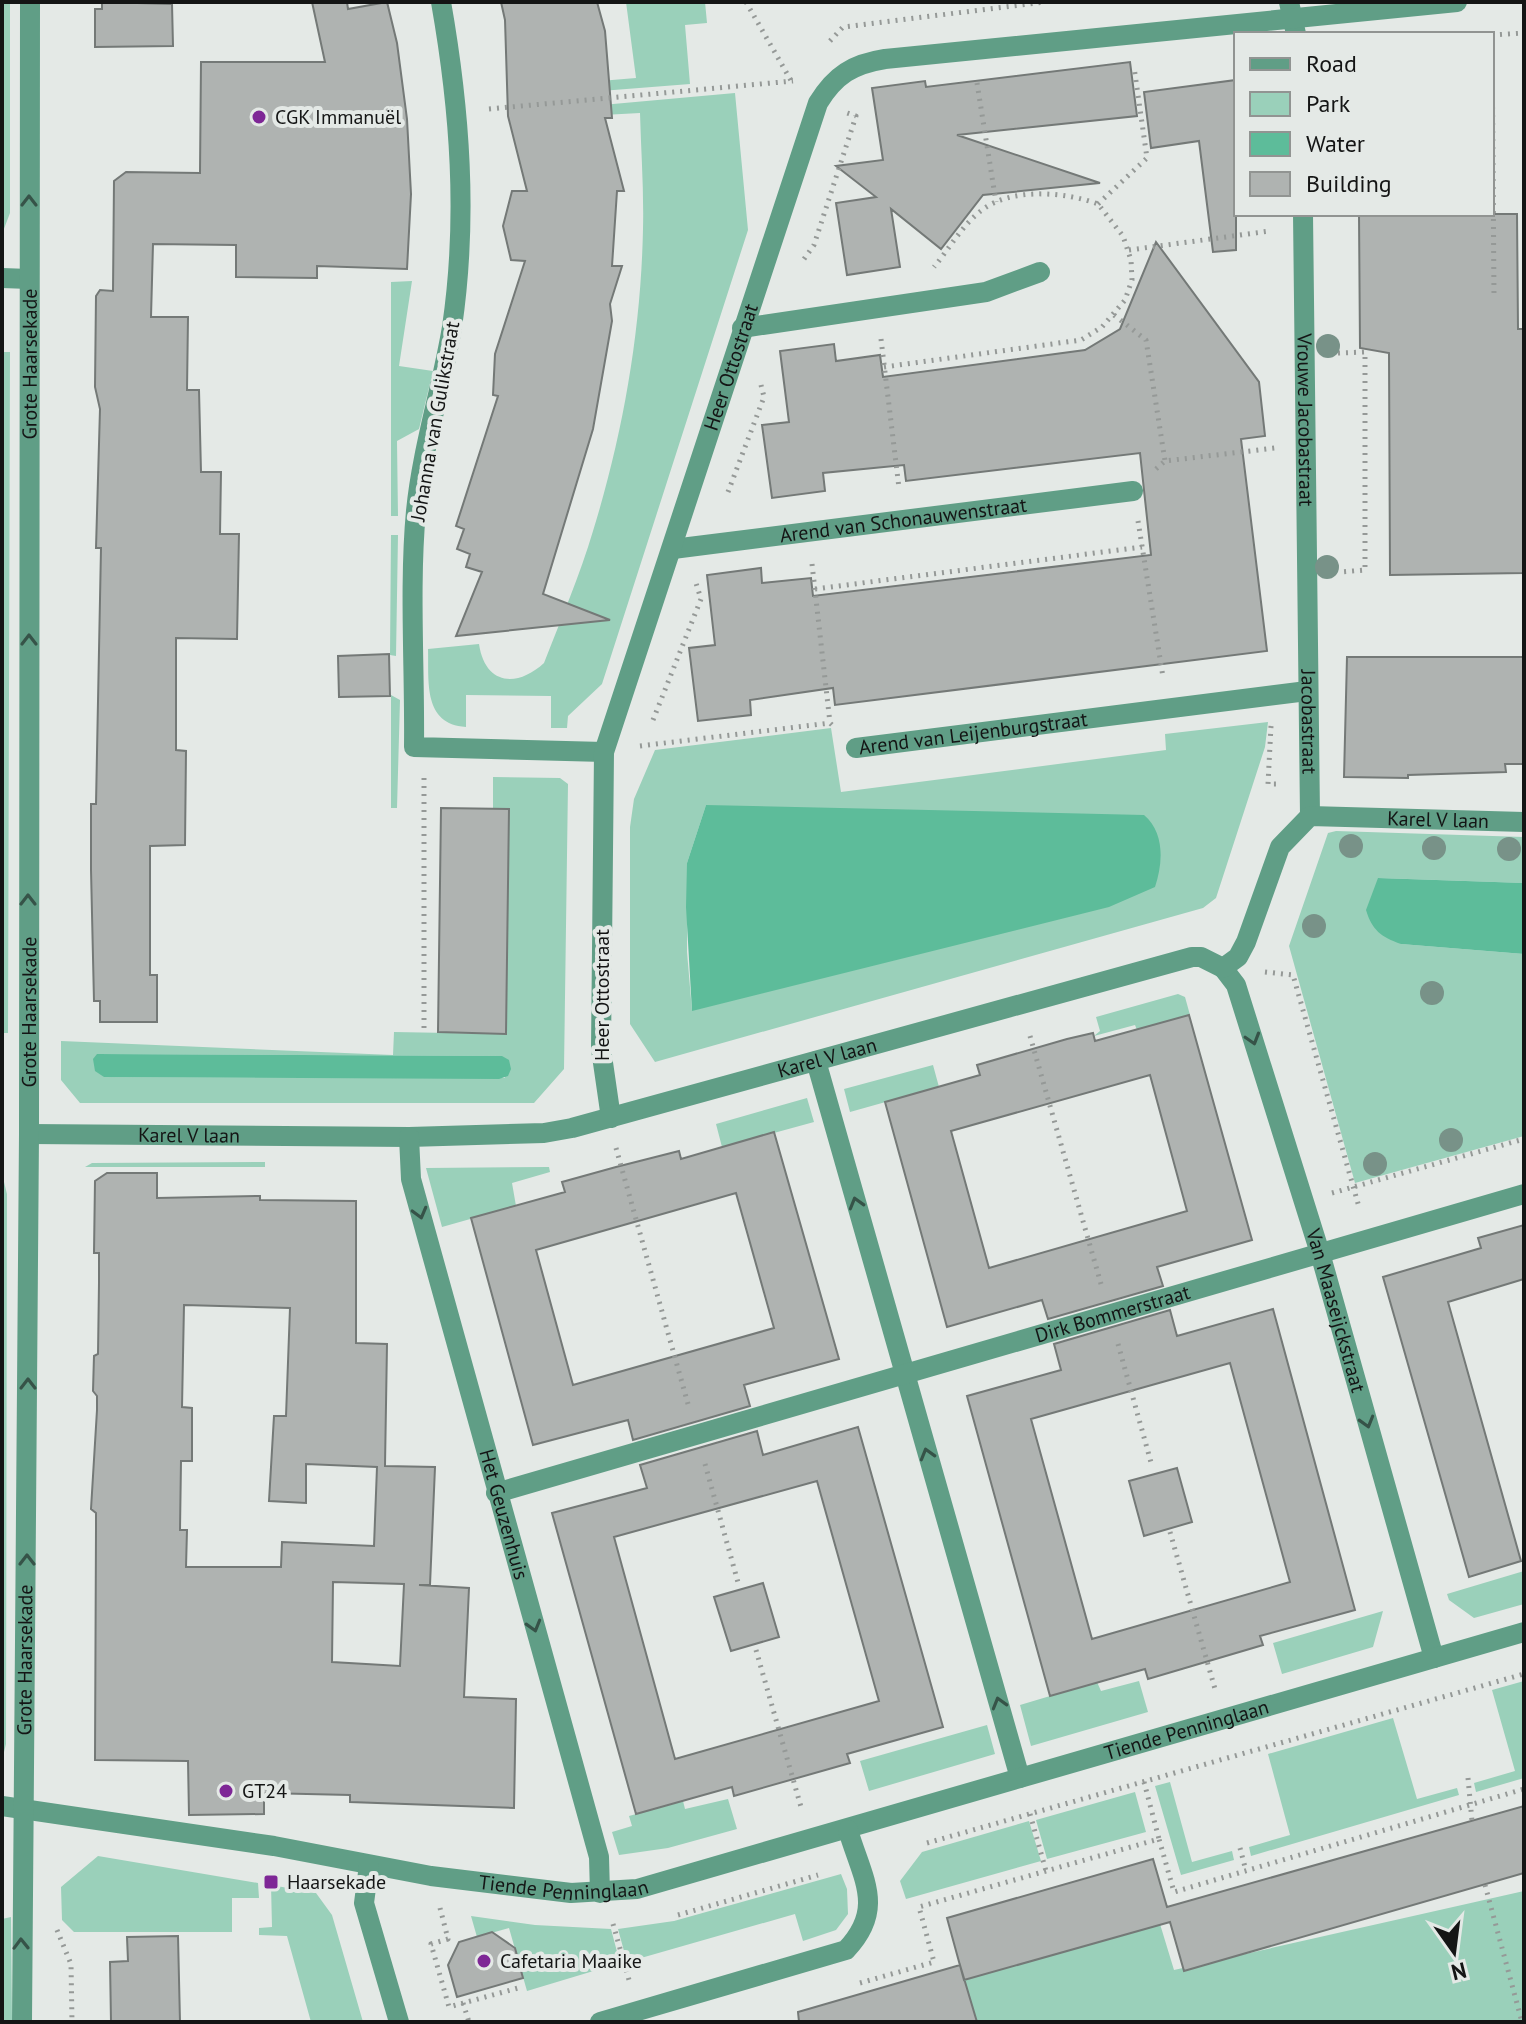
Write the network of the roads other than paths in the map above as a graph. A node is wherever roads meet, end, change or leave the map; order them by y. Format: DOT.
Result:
graph roads {
  1 [pos="30,2"];
  2 [pos="441,2"];
  3 [pos="1457,2"];
  4 [pos="1292,18"];
  5 [pos="1303,216"];
  6 [pos="1040,272"];
  7 [pos="2,278"];
  8 [pos="29,279"];
  9 [pos="742,328"];
  10 [pos="1133,491"];
  11 [pos="673,549"];
  12 [pos="1307,627"];
  13 [pos="1307,691"];
  14 [pos="856,748"];
  15 [pos="604,752"];
  16 [pos="1310,816"];
  17 [pos="1524,822"];
  18 [pos="1223,968"];
  19 [pos="816,1061"];
  20 [pos="611,1118"];
  21 [pos="29,1134"];
  22 [pos="409,1137"];
  23 [pos="1524,1194"];
  24 [pos="1320,1253"];
  25 [pos="905,1376"];
  26 [pos="496,1493"];
  27 [pos="1524,1632"];
  28 [pos="1434,1658"];
  29 [pos="1020,1778"];
  30 [pos="2,1806"];
  31 [pos="26,1806"];
  32 [pos="848,1830"];
  33 [pos="369,1865"];
  34 [pos="600,1893"];
  35 [pos="22,2022"];
  36 [pos="399,2022"];
  37 [pos="600,2022"];
  8 -- 1 [label="street, Grote Haarsekade, one-way"];
  2 -- 15 [label="street, Johanna van Gulikstraat"];
  3 -- 4 [label="street, Heer Ottostraat"];
  4 -- 9 [label="street, Heer Ottostraat"];
  5 -- 12 [label="street, Vrouwe Jacobastraat"];
  6 -- 9 [label="street"];
  7 -- 8 [label="street"];
  21 -- 8 [label="street, Grote Haarsekade, one-way"];
  9 -- 11 [label="street, Heer Ottostraat"];
  10 -- 11 [label="street, Arend van Schonauwenstraat"];
  11 -- 15 [label="street, Heer Ottostraat"];
  12 -- 13 [label="street, Jacobastraat"];
  13 -- 14 [label="street, Arend van Leijenburgstraat"];
  13 -- 16 [label="street, Jacobastraat"];
  15 -- 20 [label="street, Heer Ottostraat"];
  16 -- 17 [label="street, Karel V laan"];
  16 -- 18 [label="street"];
  18 -- 19 [label="street, Karel V laan"];
  18 -- 24 [label="street, Van Maaseijckstraat, one-way"];
  19 -- 20 [label="street, Karel V laan"];
  25 -- 19 [label="street, one-way"];
  20 -- 22 [label="street, Karel V laan"];
  21 -- 22 [label="street, Karel V laan"];
  31 -- 21 [label="street, Grote Haarsekade, one-way"];
  22 -- 26 [label="street, Het Geuzenhuis, one-way"];
  23 -- 24 [label="street, Dirk Bommerstraat"];
  24 -- 25 [label="street, Dirk Bommerstraat"];
  24 -- 28 [label="street, Van Maaseijckstraat, one-way"];
  25 -- 26 [label="street, Dirk Bommerstraat"];
  29 -- 25 [label="street, one-way"];
  26 -- 34 [label="street, Het Geuzenhuis, one-way"];
  27 -- 28 [label="street, Tiende Penninglaan"];
  28 -- 29 [label="street, Tiende Penninglaan"];
  29 -- 32 [label="street, Tiende Penninglaan"];
  30 -- 31 [label="street, Tiende Penninglaan"];
  31 -- 33 [label="street, Tiende Penninglaan"];
  35 -- 31 [label="street, Grote Haarsekade, one-way"];
  32 -- 34 [label="street, Tiende Penninglaan"];
  32 -- 37 [label="street"];
  33 -- 34 [label="street, Tiende Penninglaan"];
  33 -- 36 [label="street"];
}
